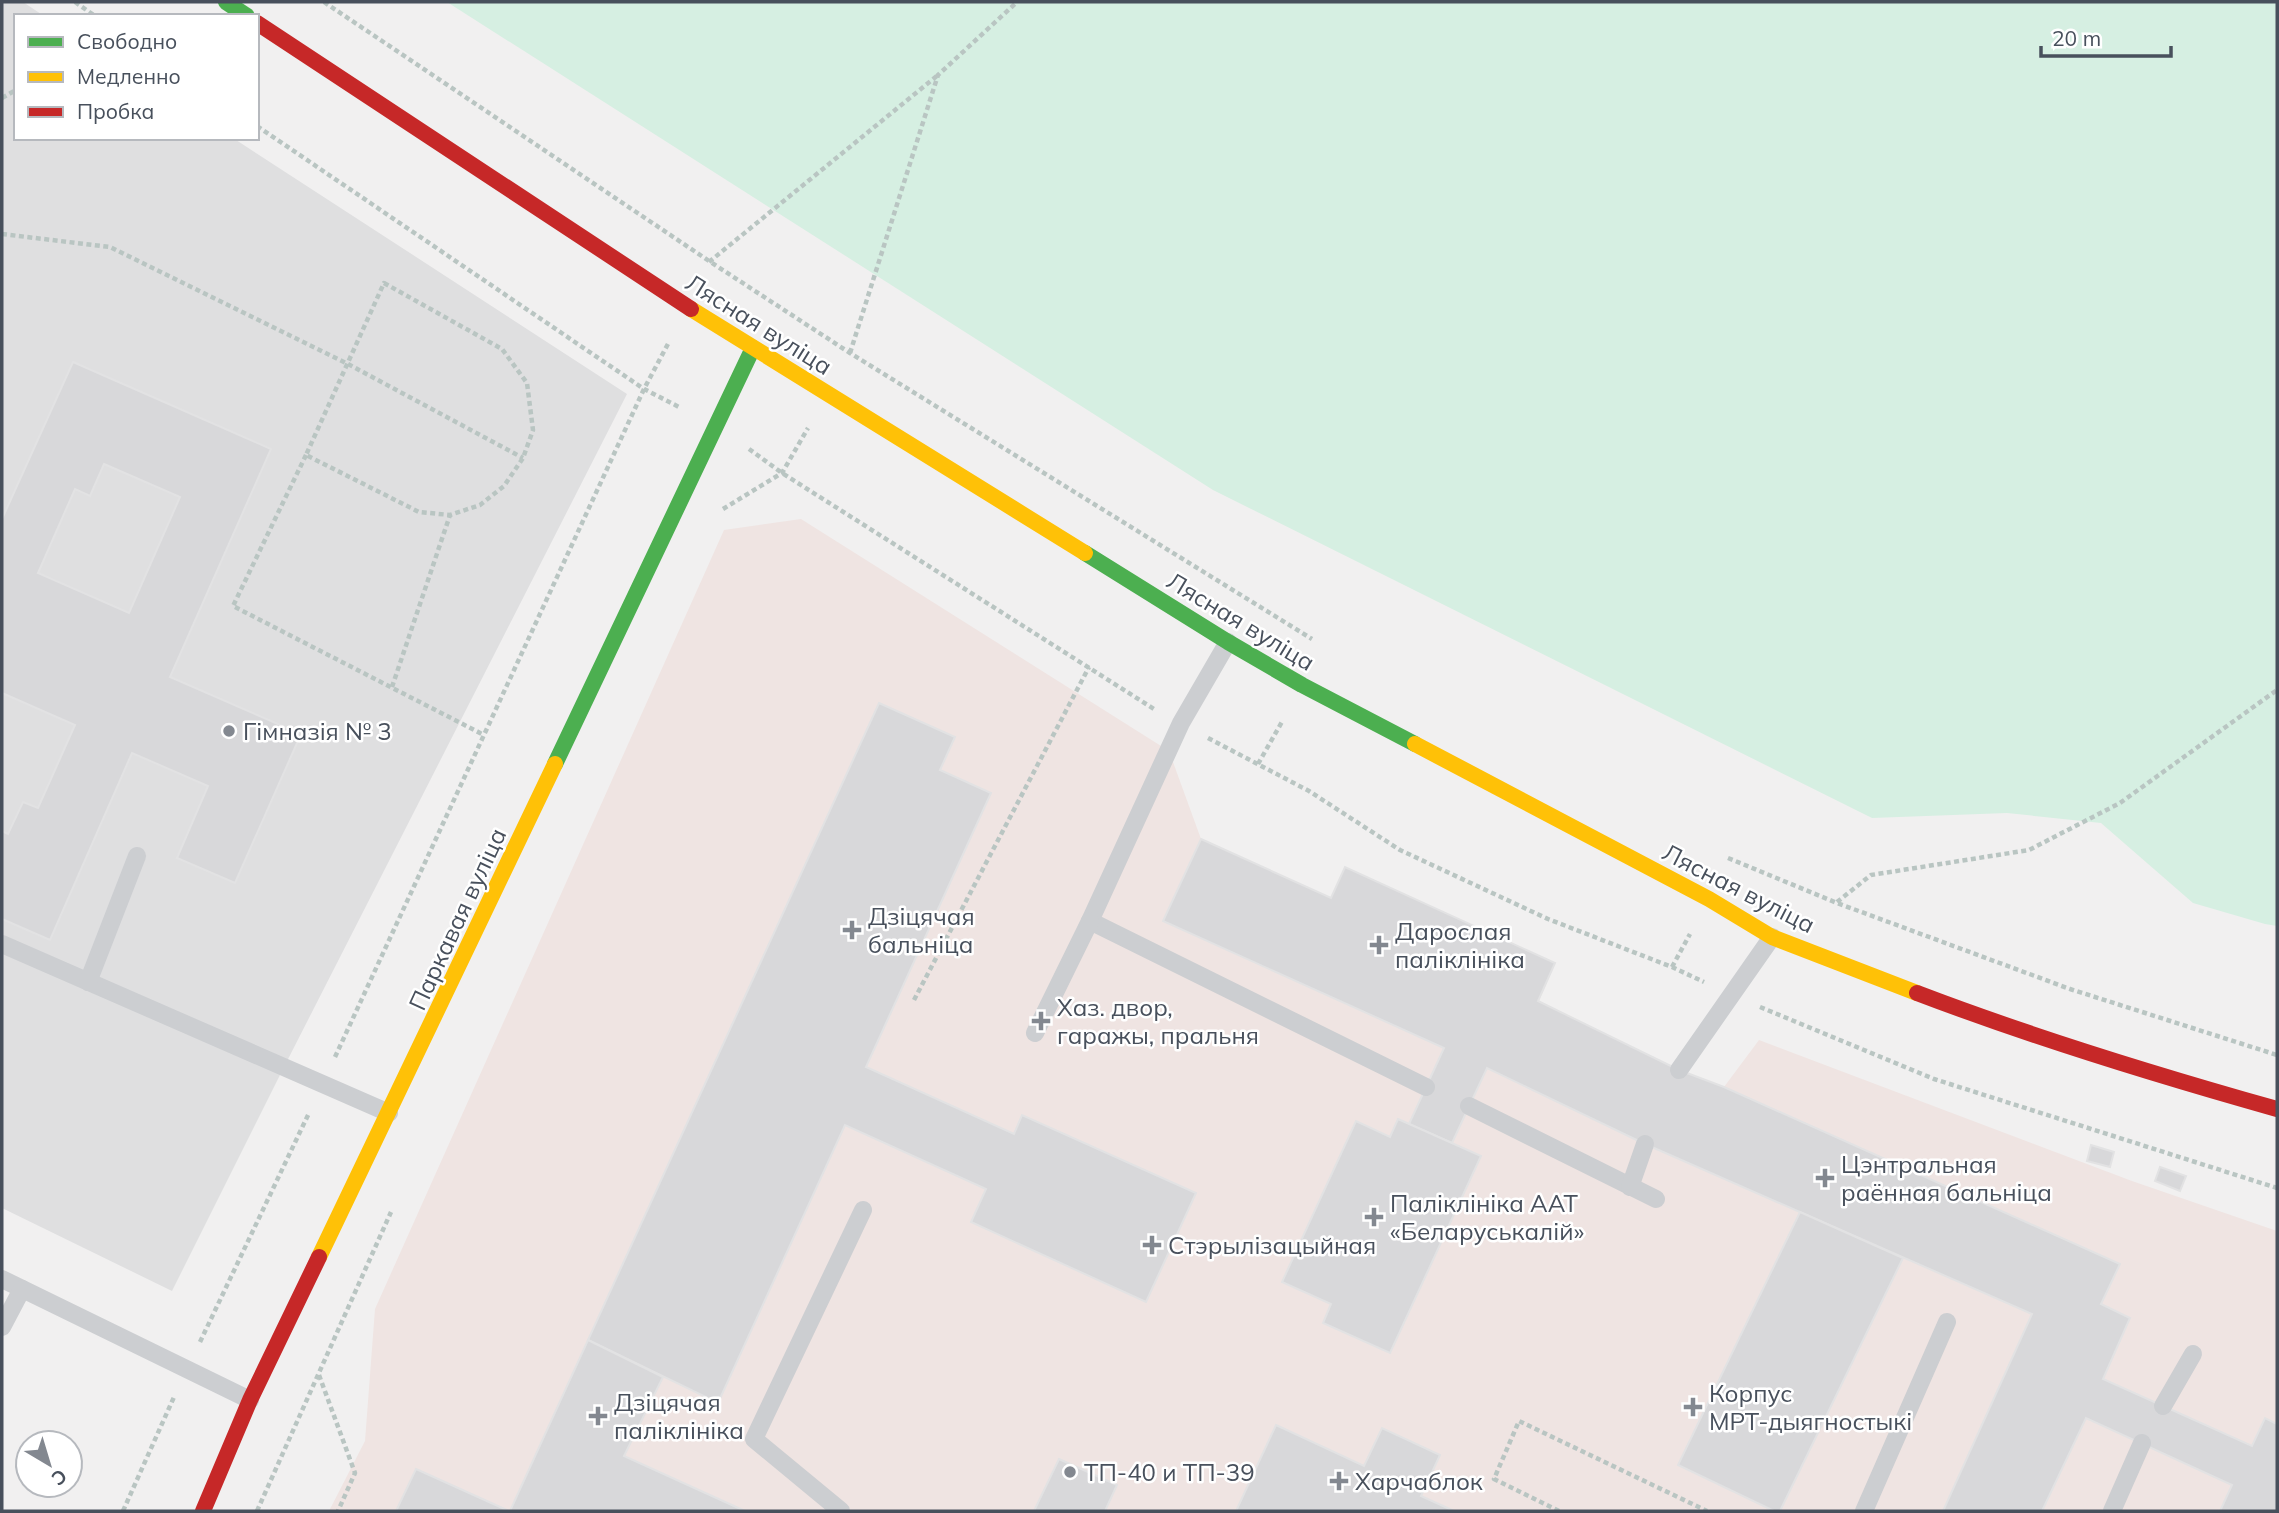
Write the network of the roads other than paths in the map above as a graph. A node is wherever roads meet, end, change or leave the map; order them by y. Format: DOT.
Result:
graph roads {
  1 [pos="226,2"];
  2 [pos="244,14"];
  3 [pos="259,24"];
  4 [pos="753,348"];
  5 [pos="1228,642"];
  6 [pos="136,856"];
  7 [pos="1090,921"];
  8 [pos="1772,937"];
  9 [pos="2,944"];
  10 [pos="88,982"];
  11 [pos="1035,1033"];
  12 [pos="1679,1070"];
  13 [pos="1426,1087"];
  14 [pos="1469,1106"];
  15 [pos="2277,1109"];
  16 [pos="389,1113"];
  17 [pos="1645,1144"];
  18 [pos="1630,1187"];
  19 [pos="1656,1199"];
  20 [pos="863,1210"];
  21 [pos="2,1279"];
  22 [pos="22,1289"];
  23 [pos="1947,1322"];
  24 [pos="2,1327"];
  25 [pos="2193,1354"];
  26 [pos="250,1400"];
  27 [pos="2163,1406"];
  28 [pos="2142,1443"];
  29 [pos="203,1511"];
  30 [pos="841,1511"];
  31 [pos="1864,1511"];
  32 [pos="2112,1511"];
  1 -- 2 [label="main road"];
  3 -- 4 [label="main road, Лясная вуліца"];
  4 -- 5 [label="main road, Лясная вуліца"];
  4 -- 16 [label="main road, Паркавая вуліца"];
  5 -- 7 [label="lane"];
  5 -- 8 [label="main road, Лясная вуліца"];
  6 -- 10 [label="lane"];
  7 -- 11 [label="lane"];
  7 -- 13 [label="lane"];
  8 -- 12 [label="lane"];
  8 -- 15 [label="main road, Лясная вуліца"];
  9 -- 10 [label="lane"];
  10 -- 16 [label="lane"];
  14 -- 18 [label="lane"];
  16 -- 26 [label="main road, Паркавая вуліца"];
  17 -- 18 [label="lane"];
  18 -- 19 [label="lane"];
  20 -- 30 [label="lane"];
  21 -- 22 [label="lane"];
  22 -- 24 [label="lane"];
  22 -- 26 [label="lane"];
  23 -- 31 [label="lane"];
  25 -- 27 [label="lane"];
  26 -- 29 [label="main road, Паркавая вуліца"];
  28 -- 32 [label="lane"];
}
